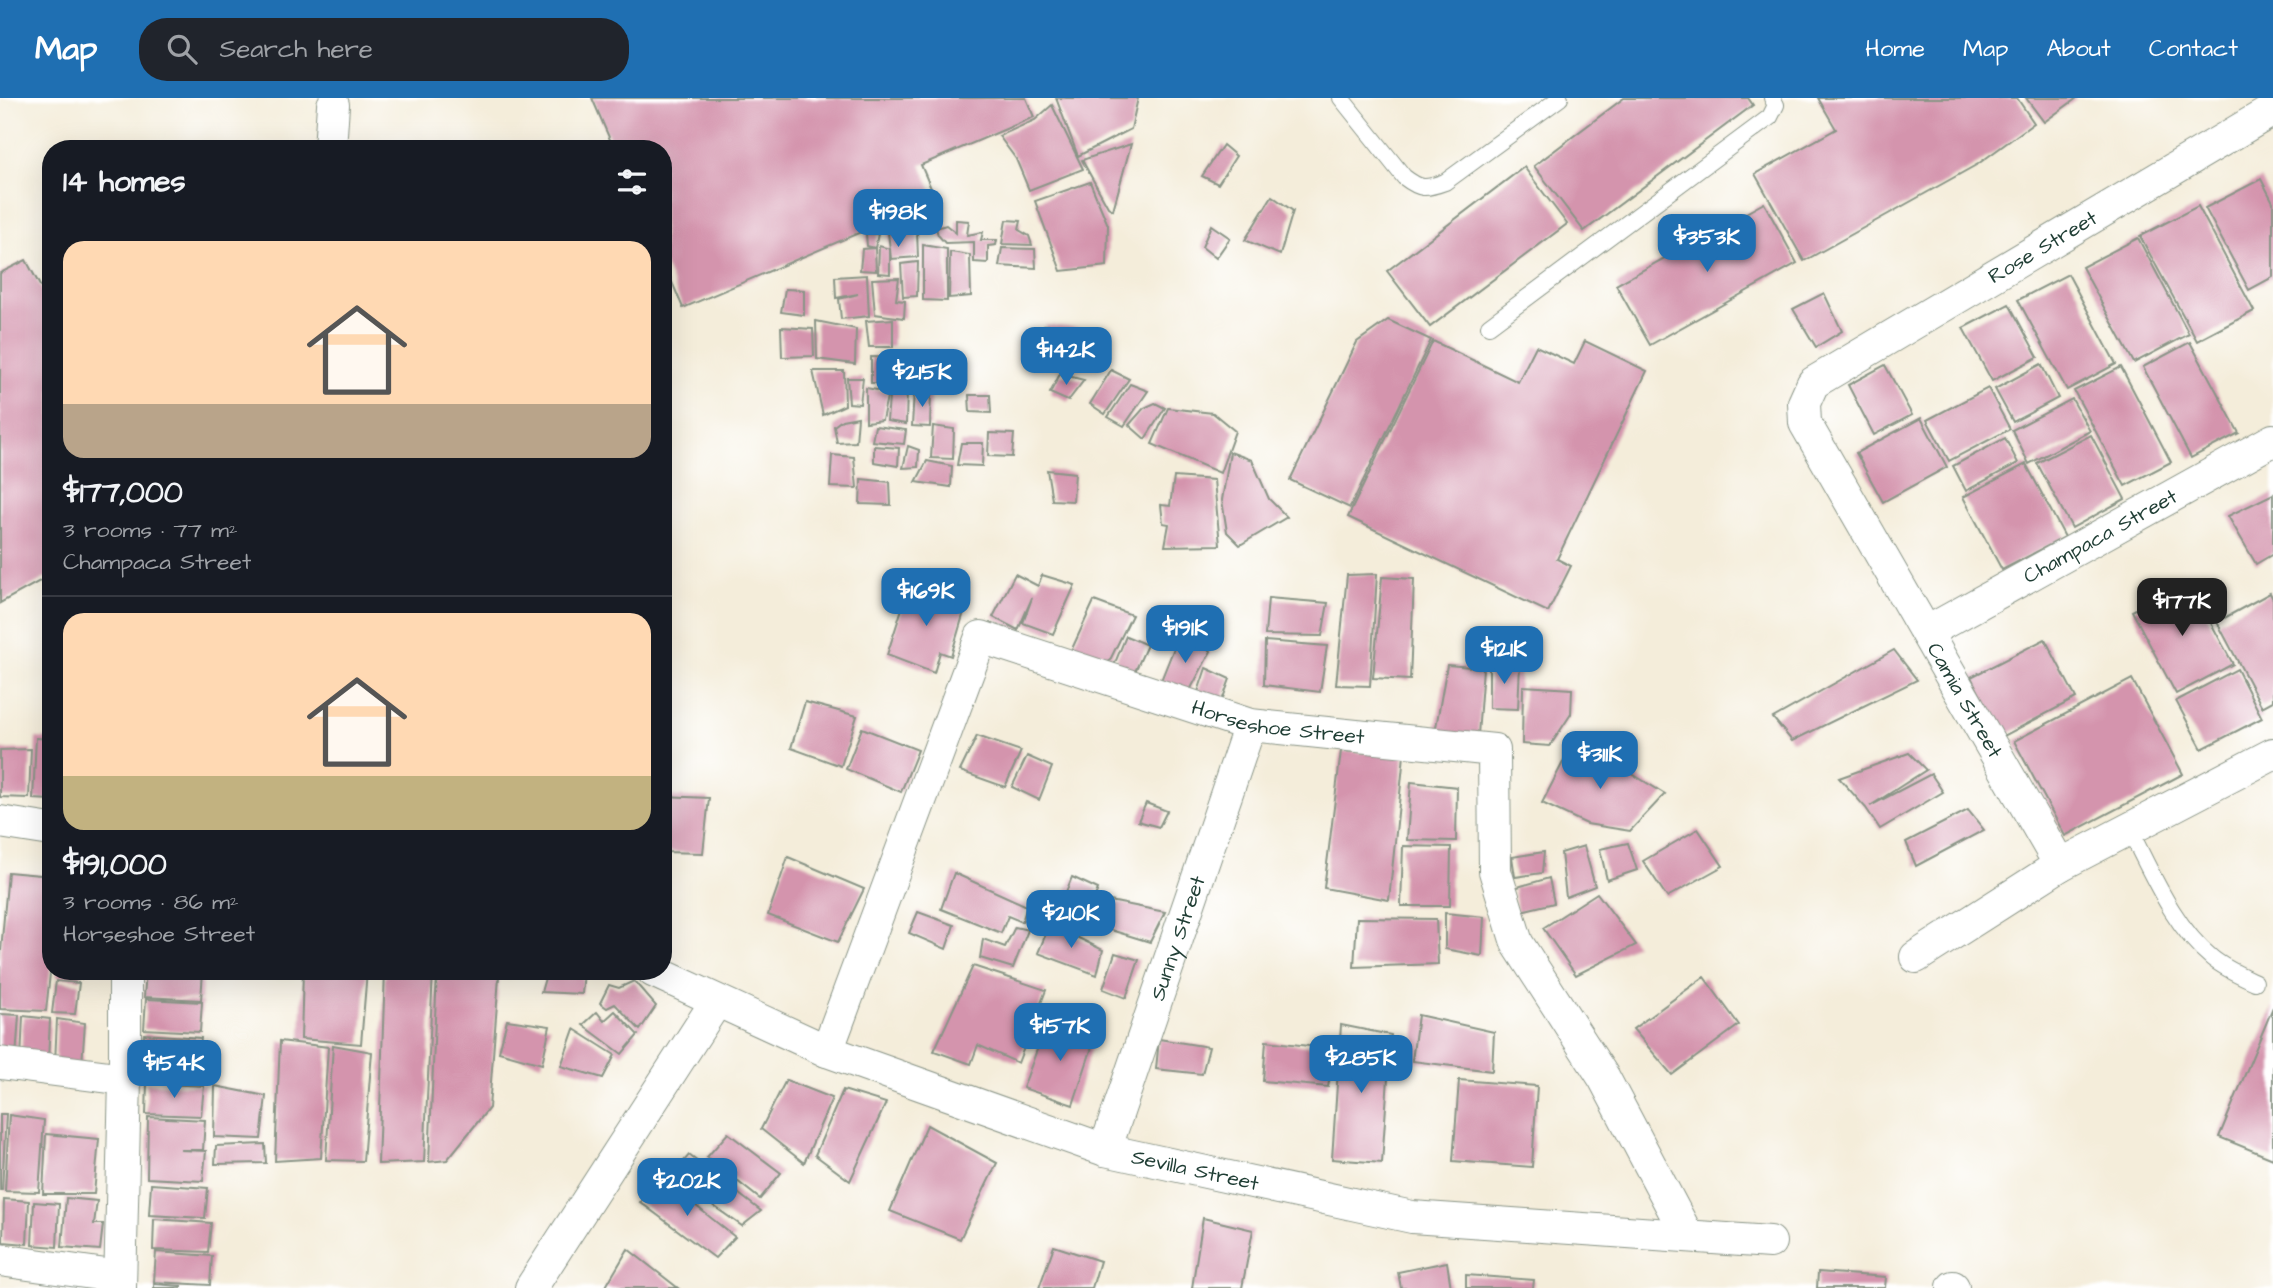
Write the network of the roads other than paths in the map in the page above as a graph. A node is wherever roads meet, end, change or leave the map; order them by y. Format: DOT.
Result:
graph roads {
  1 [pos="1341,98"];
  2 [pos="1560,98"];
  3 [pos="1772,98"];
  4 [pos="333,105"];
  5 [pos="2273,110"];
  6 [pos="331,140"];
  7 [pos="1489,326"];
  8 [pos="1813,383"];
  9 [pos="2273,440"];
  10 [pos="1927,632"];
  11 [pos="1250,725"];
  12 [pos="2273,754"];
  13 [pos="0,822"];
  14 [pos="42,829"];
  15 [pos="2130,829"];
  16 [pos="2060,865"];
  17 [pos="1916,957"];
  18 [pos="125,980"];
  19 [pos="671,980"];
  20 [pos="2255,982"];
  21 [pos="716,1002"];
  22 [pos="827,1051"];
  23 [pos="0,1063"];
  24 [pos="125,1079"];
  25 [pos="1105,1150"];
  26 [pos="1688,1235"];
  27 [pos="1770,1241"];
  28 [pos="0,1260"];
  29 [pos="120,1282"];
  30 [pos="531,1288"];
  1 -- 2 [label="lane"];
  3 -- 7 [label="lane"];
  4 -- 6 [label="street"];
  5 -- 8 [label="street, Rose Street"];
  8 -- 10 [label="street, Camia Street"];
  9 -- 10 [label="street, Champaca Street"];
  10 -- 16 [label="street, Camia Street"];
  11 -- 22 [label="street, Horseshoe Street"];
  11 -- 25 [label="street, Sunny Street"];
  11 -- 26 [label="street, Horseshoe Street"];
  12 -- 15 [label="street"];
  13 -- 14 [label="street"];
  15 -- 16 [label="street"];
  15 -- 20 [label="lane"];
  16 -- 17 [label="street"];
  18 -- 24 [label="street"];
  19 -- 21 [label="street, Sevilla Street"];
  21 -- 22 [label="street, Sevilla Street"];
  21 -- 30 [label="street"];
  22 -- 25 [label="street, Sevilla Street"];
  23 -- 24 [label="street"];
  24 -- 29 [label="street"];
  25 -- 26 [label="street, Sevilla Street"];
  26 -- 27 [label="street, Sevilla Street"];
  28 -- 29 [label="street"];
}
